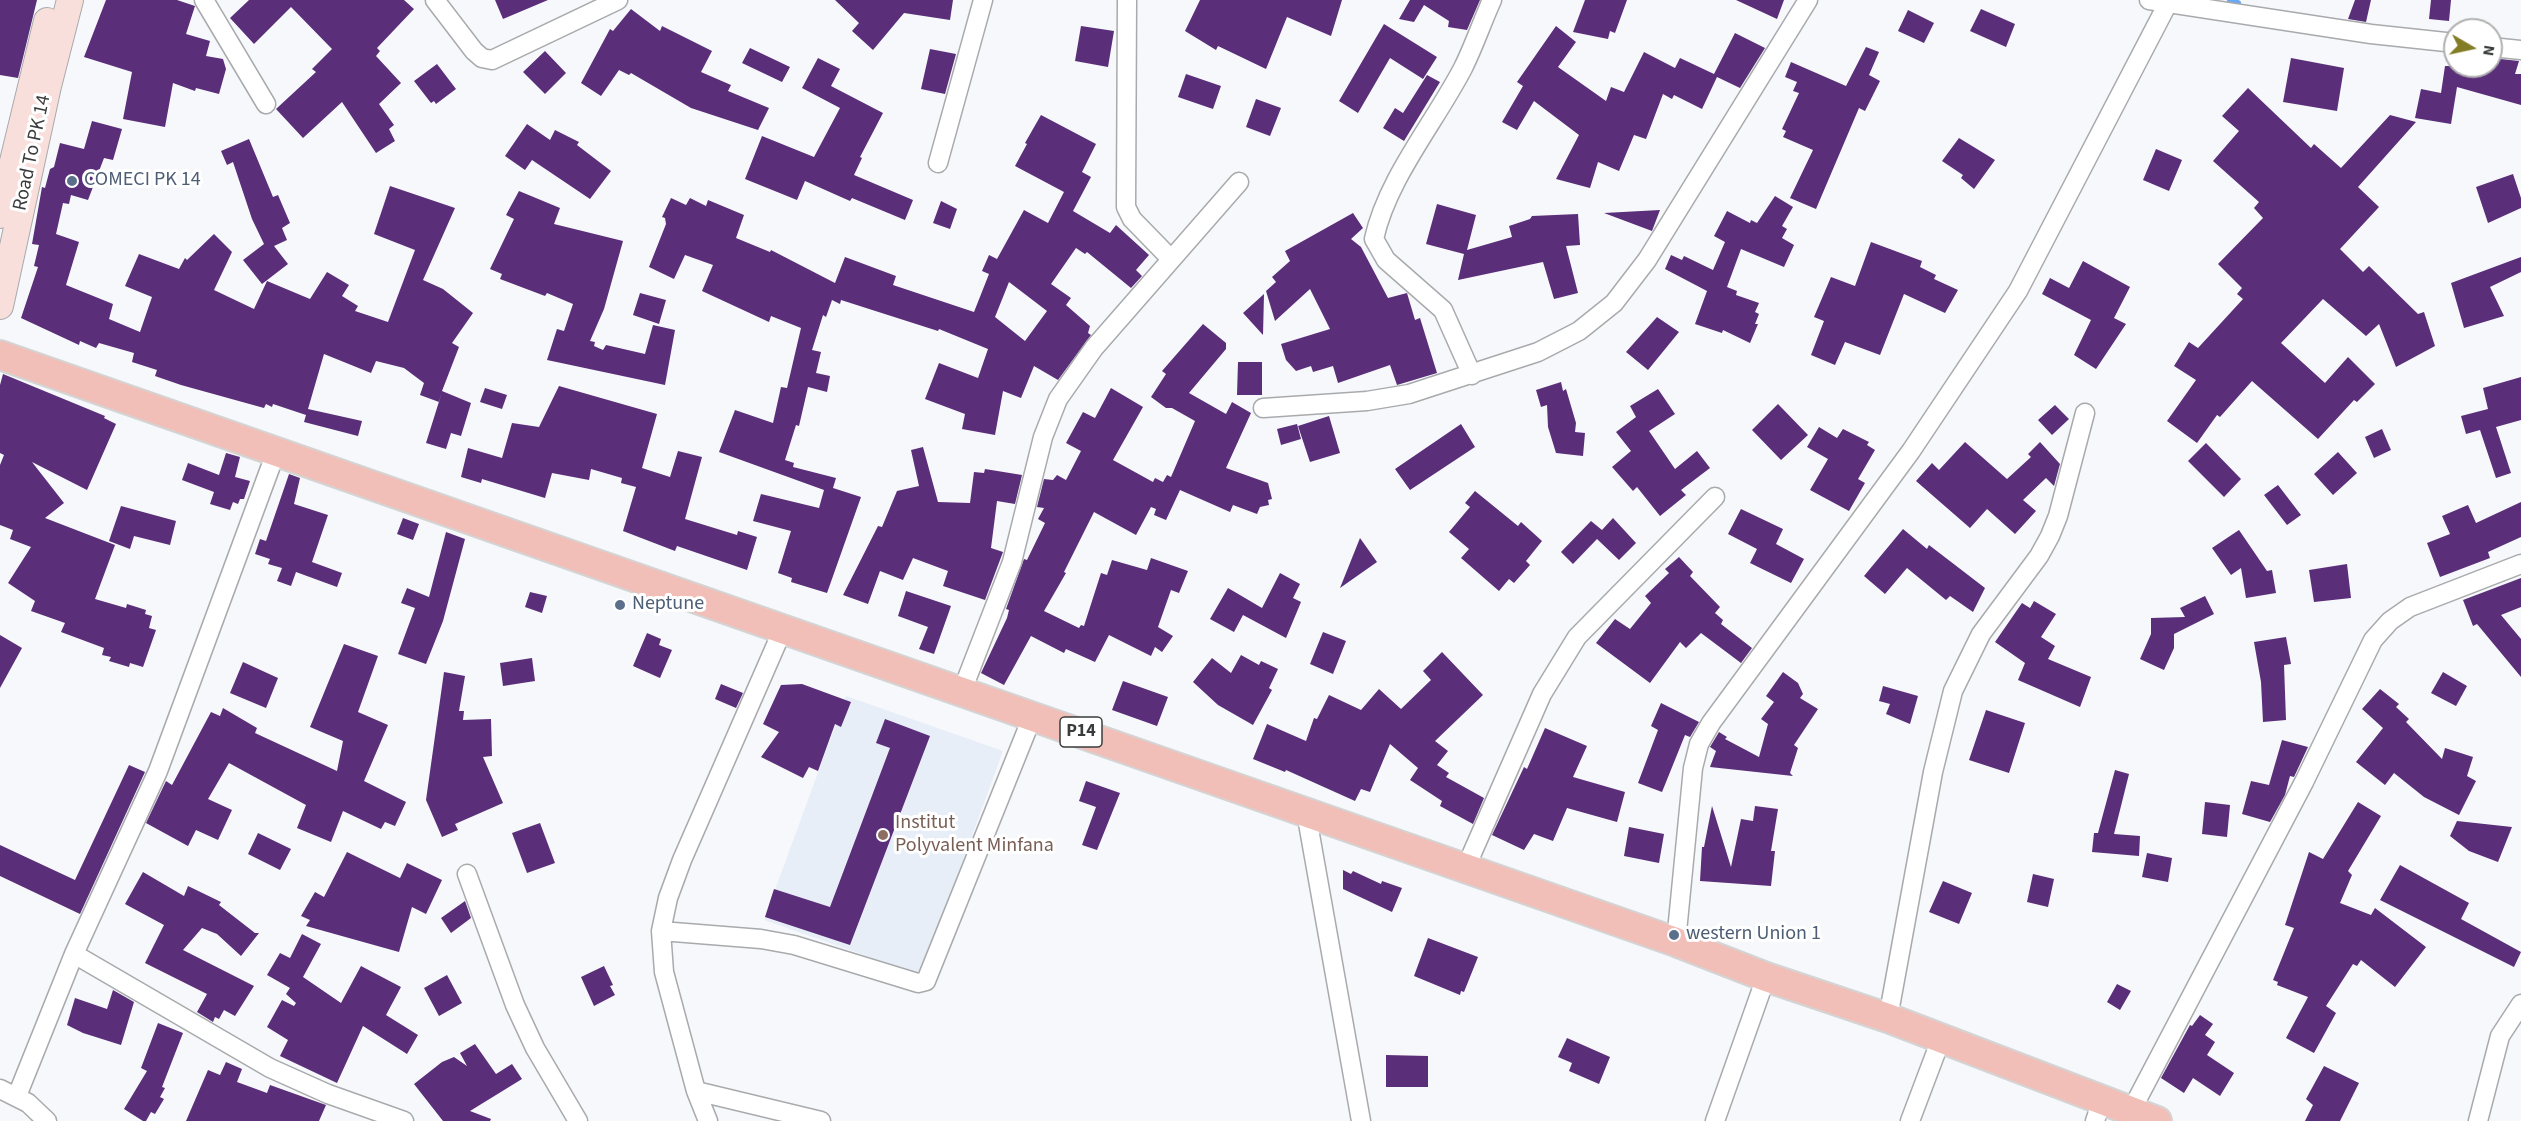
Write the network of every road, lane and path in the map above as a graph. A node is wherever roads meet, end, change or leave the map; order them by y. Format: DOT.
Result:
graph roads {
  1 [pos="52,0"];
  2 [pos="70,0"];
  3 [pos="204,0"];
  4 [pos="435,0"];
  5 [pos="618,0"];
  6 [pos="982,0"];
  7 [pos="1127,0"];
  8 [pos="1492,0"];
  9 [pos="1808,0"];
  10 [pos="2149,0"];
  11 [pos="2168,3"];
  12 [pos="2443,42"];
  13 [pos="2503,48"];
  14 [pos="2521,50"];
  15 [pos="266,104"];
  16 [pos="938,163"];
  17 [pos="1239,182"];
  18 [pos="0,215"];
  19 [pos="1171,259"];
  20 [pos="0,306"];
  21 [pos="0,355"];
  22 [pos="1472,375"];
  23 [pos="1263,408"];
  24 [pos="2085,413"];
  25 [pos="276,452"];
  26 [pos="1715,497"];
  27 [pos="2521,564"];
  28 [pos="783,629"];
  29 [pos="962,691"];
  30 [pos="1033,715"];
  31 [pos="1306,812"];
  32 [pos="1466,867"];
  33 [pos="466,874"];
  34 [pos="661,931"];
  35 [pos="1676,942"];
  36 [pos="74,954"];
  37 [pos="1766,977"];
  38 [pos="2521,1004"];
  39 [pos="1888,1018"];
  40 [pos="1941,1039"];
  41 [pos="0,1089"];
  42 [pos="696,1091"];
  43 [pos="17,1096"];
  44 [pos="2099,1111"];
  45 [pos="2144,1116"];
  46 [pos="47,1121"];
  47 [pos="404,1121"];
  48 [pos="578,1121"];
  49 [pos="708,1121"];
  50 [pos="822,1121"];
  51 [pos="1361,1121"];
  52 [pos="1715,1121"];
  53 [pos="1910,1121"];
  54 [pos="2478,1121"];
  1 -- 18 [label="main road, Road To PK 14"];
  2 -- 20 [label="main road, Road To PK 14"];
  3 -- 15 [label="street"];
  4 -- 5 [label="street"];
  6 -- 16 [label="street"];
  7 -- 19 [label="street"];
  8 -- 22 [label="street"];
  9 -- 22 [label="street"];
  10 -- 11 [label="street"];
  11 -- 12 [label="street"];
  11 -- 35 [label="street"];
  13 -- 14 [label="street"];
  17 -- 19 [label="street"];
  19 -- 29 [label="street"];
  21 -- 25 [label="main road, P14"];
  22 -- 23 [label="street"];
  24 -- 39 [label="street"];
  25 -- 28 [label="main road, P14"];
  25 -- 36 [label="street"];
  26 -- 32 [label="street"];
  27 -- 45 [label="street"];
  28 -- 29 [label="main road, P14"];
  28 -- 34 [label="street"];
  29 -- 30 [label="main road, P14"];
  30 -- 31 [label="main road, P14"];
  30 -- 34 [label="street"];
  31 -- 32 [label="main road, P14"];
  31 -- 51 [label="street"];
  32 -- 35 [label="main road, P14"];
  33 -- 48 [label="street"];
  34 -- 42 [label="street"];
  35 -- 37 [label="main road, P14"];
  36 -- 43 [label="street"];
  36 -- 47 [label="street"];
  37 -- 39 [label="main road, P14"];
  37 -- 52 [label="street"];
  38 -- 54 [label="street"];
  39 -- 40 [label="main road, P14"];
  40 -- 44 [label="main road, P14"];
  40 -- 53 [label="street"];
  41 -- 43 [label="street"];
  42 -- 49 [label="street"];
  42 -- 50 [label="street"];
  43 -- 46 [label="street"];
  44 -- 45 [label="main road, P14"];
}
